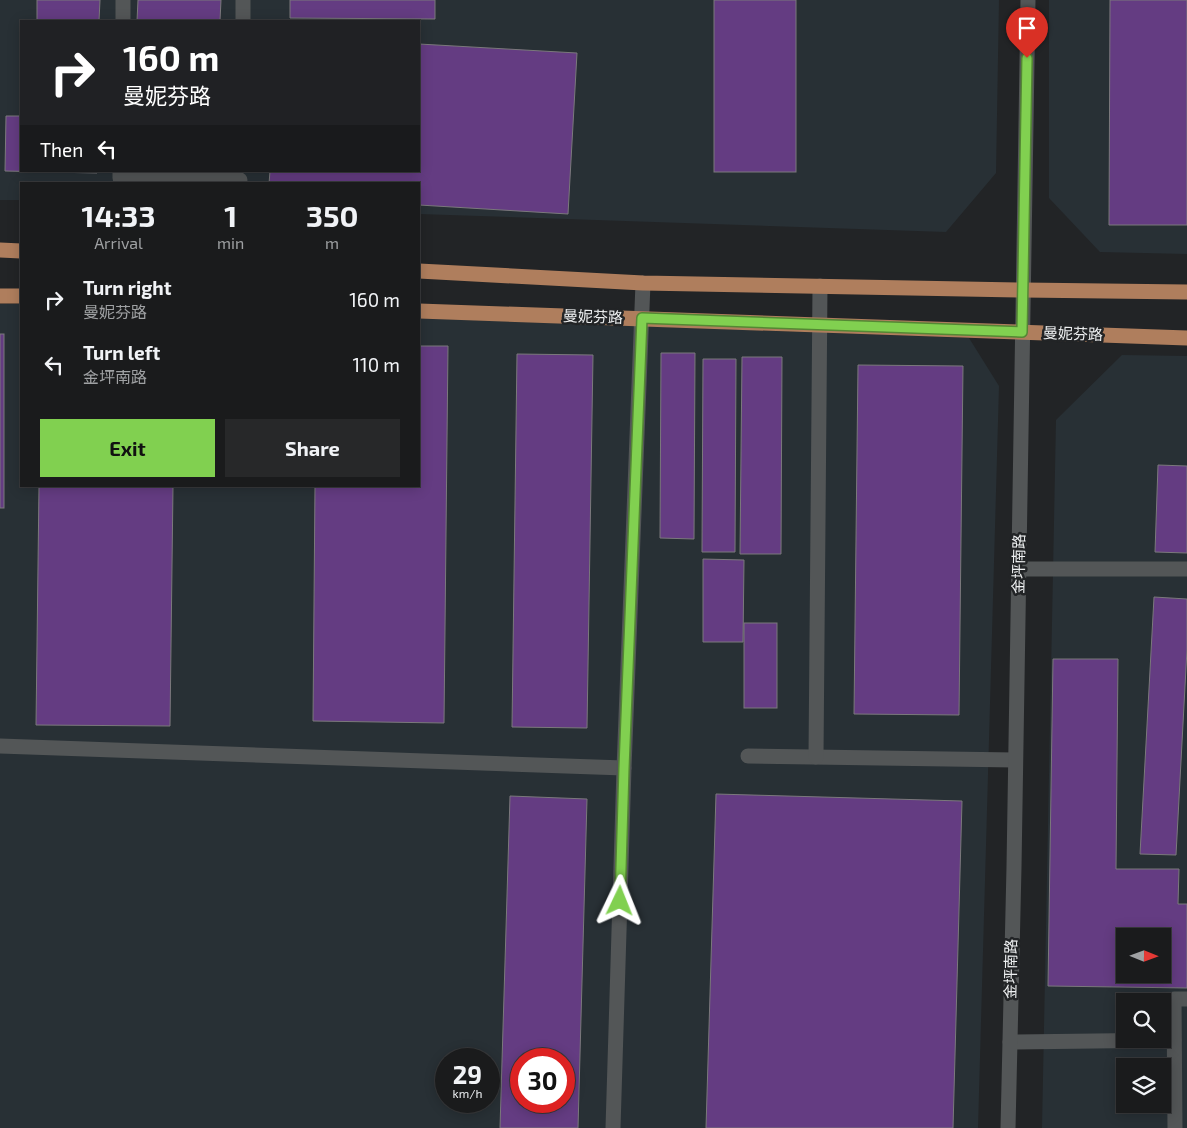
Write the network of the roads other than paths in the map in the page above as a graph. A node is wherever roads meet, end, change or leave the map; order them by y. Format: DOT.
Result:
graph roads {
  1 [pos="123,0"];
  2 [pos="243,0"];
  3 [pos="1028,0"];
  4 [pos="123,20"];
  5 [pos="243,20"];
  6 [pos="120,172"];
  7 [pos="240,178"];
  8 [pos="0,250"];
  9 [pos="20,251"];
  10 [pos="420,271"];
  11 [pos="643,283"];
  12 [pos="820,286"];
  13 [pos="1023,290"];
  14 [pos="1187,292"];
  15 [pos="0,296"];
  16 [pos="20,296"];
  17 [pos="420,311"];
  18 [pos="642,318"];
  19 [pos="819,325"];
  20 [pos="1022,332"];
  21 [pos="1187,338"];
  22 [pos="1018,569"];
  23 [pos="1187,569"];
  24 [pos="0,746"];
  25 [pos="748,756"];
  26 [pos="816,757"];
  27 [pos="1015,760"];
  28 [pos="624,768"];
  29 [pos="1187,999"];
  30 [pos="1174,1040"];
  31 [pos="1010,1042"];
  32 [pos="614,1128"];
  33 [pos="1008,1128"];
  34 [pos="1175,1128"];
  1 -- 4 [label="street"];
  2 -- 5 [label="street"];
  3 -- 13 [label="street, 金坪南路"];
  6 -- 7 [label="street"];
  8 -- 9 [label="main road"];
  10 -- 11 [label="main road"];
  11 -- 12 [label="main road"];
  11 -- 18 [label="street"];
  12 -- 13 [label="main road"];
  12 -- 19 [label="street"];
  13 -- 14 [label="main road"];
  13 -- 20 [label="street, 金坪南路"];
  15 -- 16 [label="main road"];
  17 -- 18 [label="main road, 曼妮芬路"];
  18 -- 19 [label="main road, 曼妮芬路"];
  18 -- 28 [label="street"];
  19 -- 20 [label="main road, 曼妮芬路"];
  19 -- 26 [label="street"];
  20 -- 21 [label="main road, 曼妮芬路"];
  20 -- 22 [label="street, 金坪南路"];
  22 -- 23 [label="street"];
  22 -- 27 [label="street, 金坪南路"];
  24 -- 28 [label="street"];
  25 -- 26 [label="street"];
  26 -- 27 [label="street"];
  27 -- 31 [label="street, 金坪南路"];
  28 -- 32 [label="street"];
  29 -- 30 [label="street"];
  30 -- 31 [label="street"];
  30 -- 34 [label="street"];
  31 -- 33 [label="street, 金坪南路"];
}
